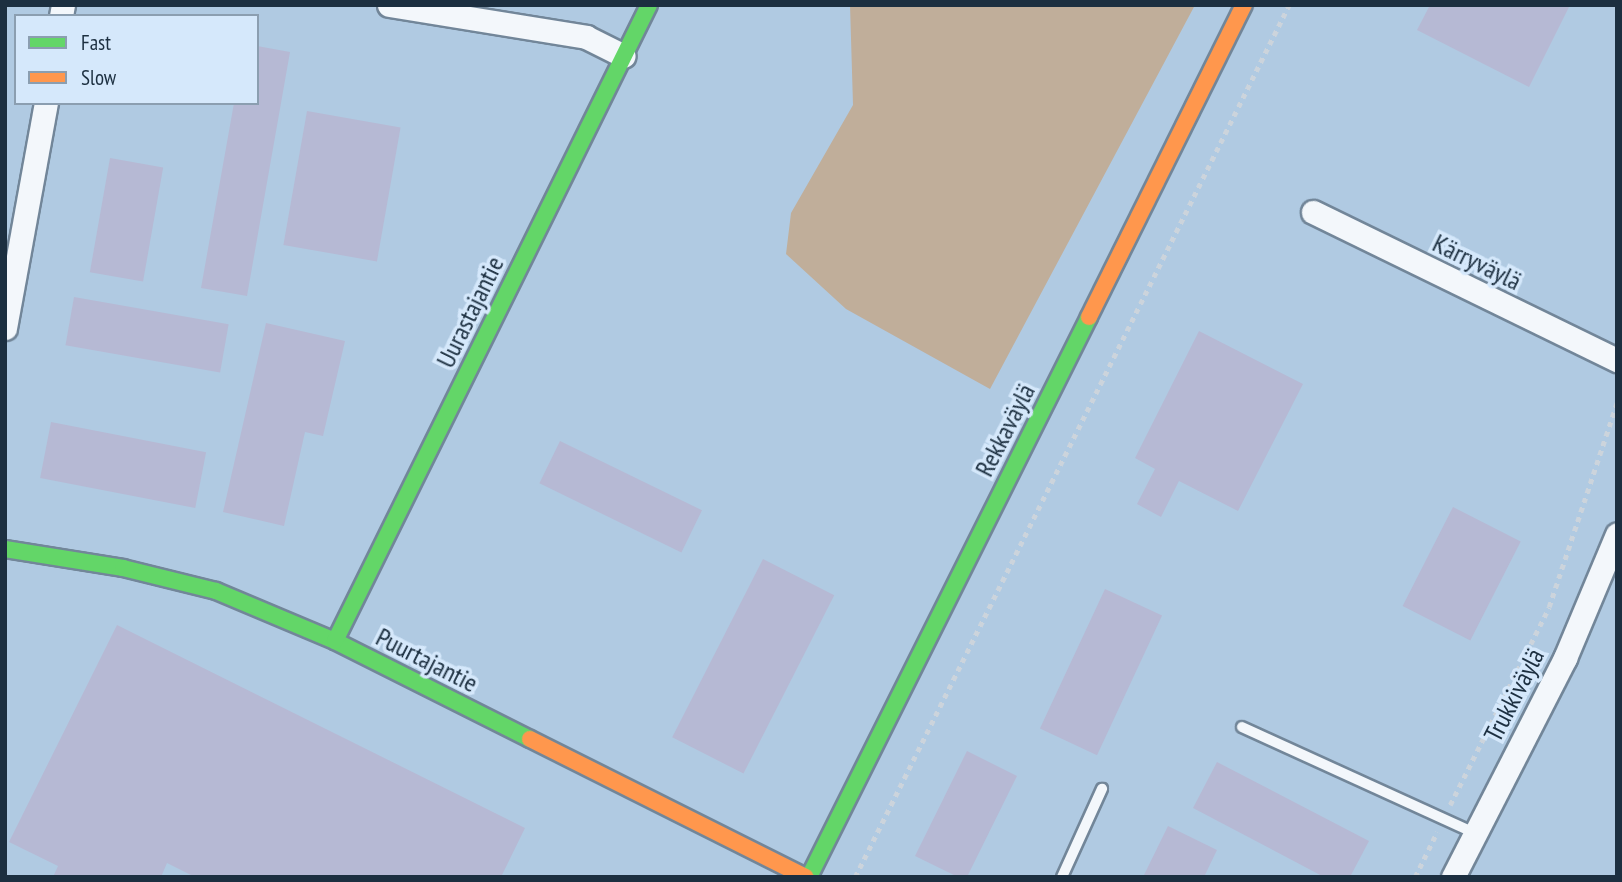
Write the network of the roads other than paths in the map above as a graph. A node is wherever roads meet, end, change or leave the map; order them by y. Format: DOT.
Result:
graph roads {
  1 [pos="389,5"];
  2 [pos="649,5"];
  3 [pos="1244,5"];
  4 [pos="624,56"];
  5 [pos="46,105"];
  6 [pos="1313,212"];
  7 [pos="5,328"];
  8 [pos="1617,360"];
  9 [pos="1617,534"];
  10 [pos="5,549"];
  11 [pos="335,641"];
  12 [pos="1242,727"];
  13 [pos="1102,789"];
  14 [pos="1475,833"];
  15 [pos="807,877"];
  16 [pos="1062,877"];
  17 [pos="1454,877"];
  1 -- 4 [label="street"];
  2 -- 4 [label="street, Uurastajantie"];
  3 -- 15 [label="street, Rekkaväylä"];
  4 -- 11 [label="street, Uurastajantie"];
  5 -- 7 [label="street"];
  6 -- 8 [label="street, Kärryväylä"];
  9 -- 14 [label="street, Trukkiväylä"];
  10 -- 11 [label="street, Puurtajantie"];
  11 -- 15 [label="street, Puurtajantie"];
  12 -- 14 [label="lane"];
  13 -- 16 [label="lane"];
  14 -- 17 [label="street, Trukkiväylä"];
}
